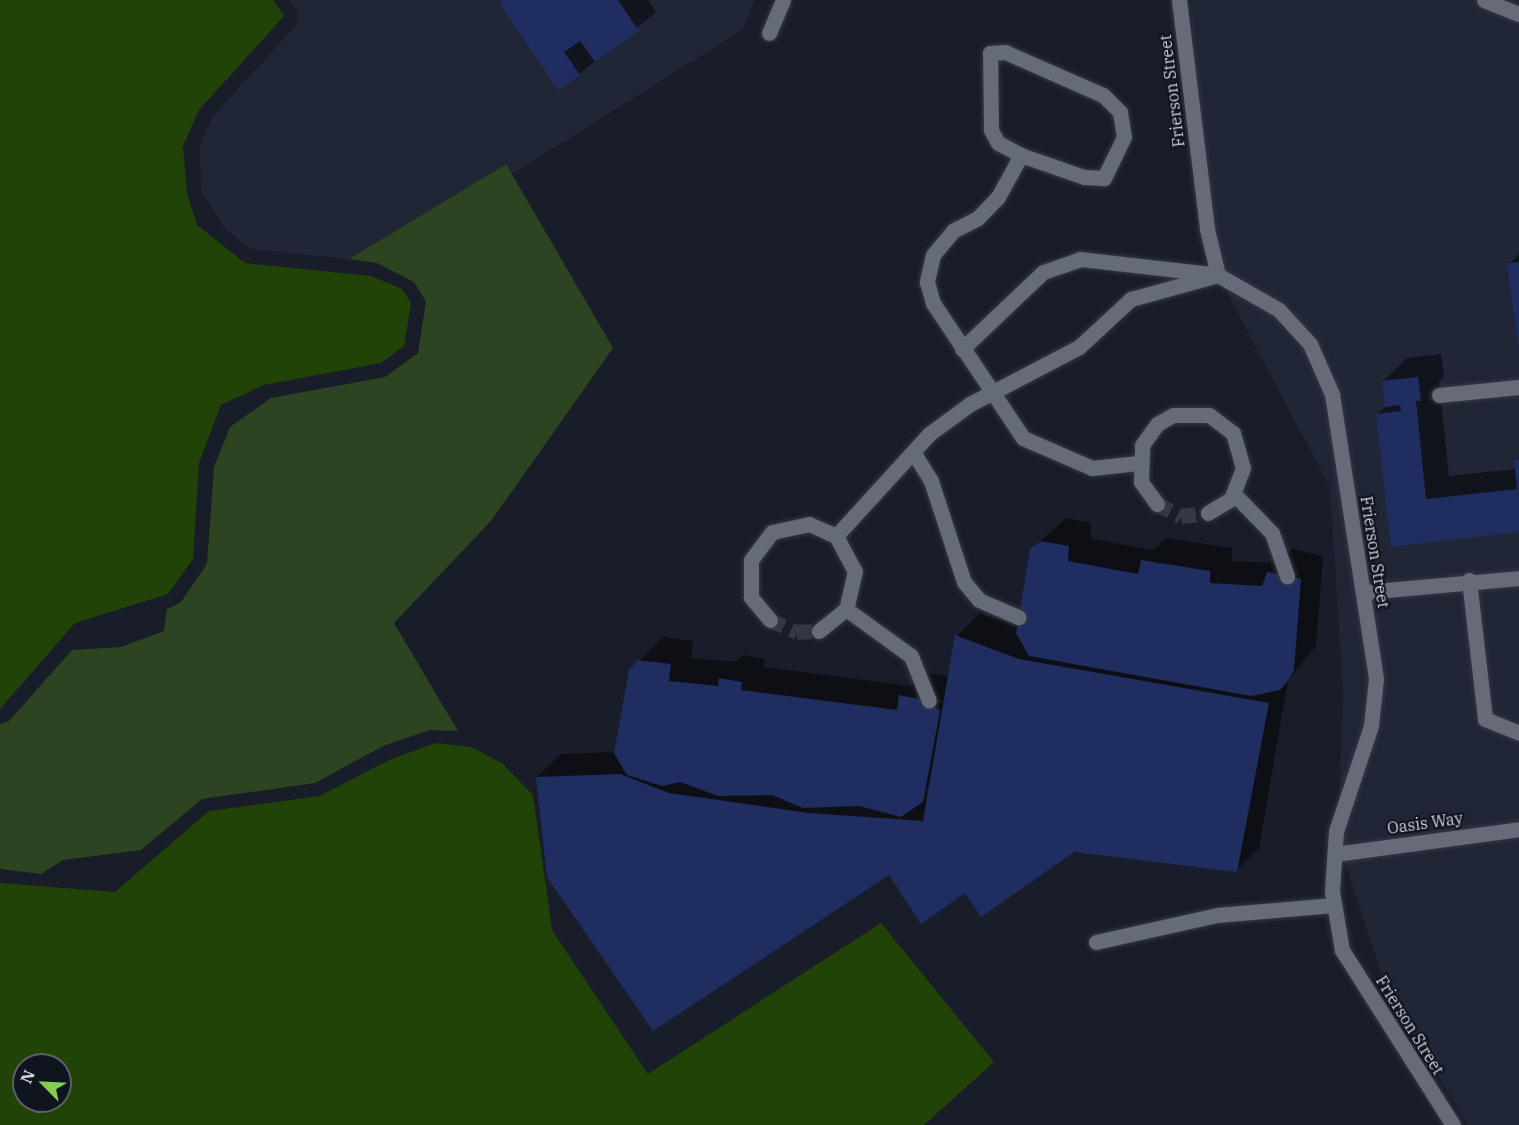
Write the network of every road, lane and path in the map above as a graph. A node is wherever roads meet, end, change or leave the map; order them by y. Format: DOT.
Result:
graph roads {
  1 [pos="783,0"];
  2 [pos="1179,0"];
  3 [pos="1484,0"];
  4 [pos="1519,14"];
  5 [pos="768,33"];
  6 [pos="1021,154"];
  7 [pos="1218,275"];
  8 [pos="962,349"];
  9 [pos="1519,387"];
  10 [pos="990,394"];
  11 [pos="1439,395"];
  12 [pos="913,452"];
  13 [pos="1138,463"];
  14 [pos="1234,494"];
  15 [pos="1157,504"];
  16 [pos="1208,513"];
  17 [pos="836,536"];
  18 [pos="1287,576"];
  19 [pos="1519,578"];
  20 [pos="1469,580"];
  21 [pos="1363,592"];
  22 [pos="846,609"];
  23 [pos="1018,617"];
  24 [pos="770,620"];
  25 [pos="819,632"];
  26 [pos="929,701"];
  27 [pos="1519,733"];
  28 [pos="1519,829"];
  29 [pos="1335,854"];
  30 [pos="1334,905"];
  31 [pos="1096,942"];
  32 [pos="1453,1125"];
  1 -- 5 [label="street"];
  2 -- 7 [label="street, Frierson Street"];
  3 -- 4 [label="street"];
  6 -- 6 [label="street"];
  6 -- 8 [label="street"];
  7 -- 8 [label="street"];
  7 -- 10 [label="street"];
  7 -- 21 [label="street, Frierson Street"];
  8 -- 10 [label="street"];
  9 -- 11 [label="street"];
  10 -- 12 [label="street"];
  10 -- 13 [label="street"];
  12 -- 17 [label="street"];
  12 -- 23 [label="street"];
  13 -- 14 [label="street"];
  13 -- 15 [label="street"];
  14 -- 16 [label="street"];
  14 -- 18 [label="street"];
  17 -- 22 [label="street"];
  17 -- 24 [label="street"];
  19 -- 20 [label="street"];
  20 -- 21 [label="street"];
  20 -- 27 [label="street"];
  21 -- 29 [label="street, Frierson Street"];
  22 -- 25 [label="street"];
  22 -- 26 [label="street"];
  28 -- 29 [label="street, Oasis Way"];
  29 -- 30 [label="street, Frierson Street"];
  30 -- 31 [label="street"];
  30 -- 32 [label="street, Frierson Street"];
}
